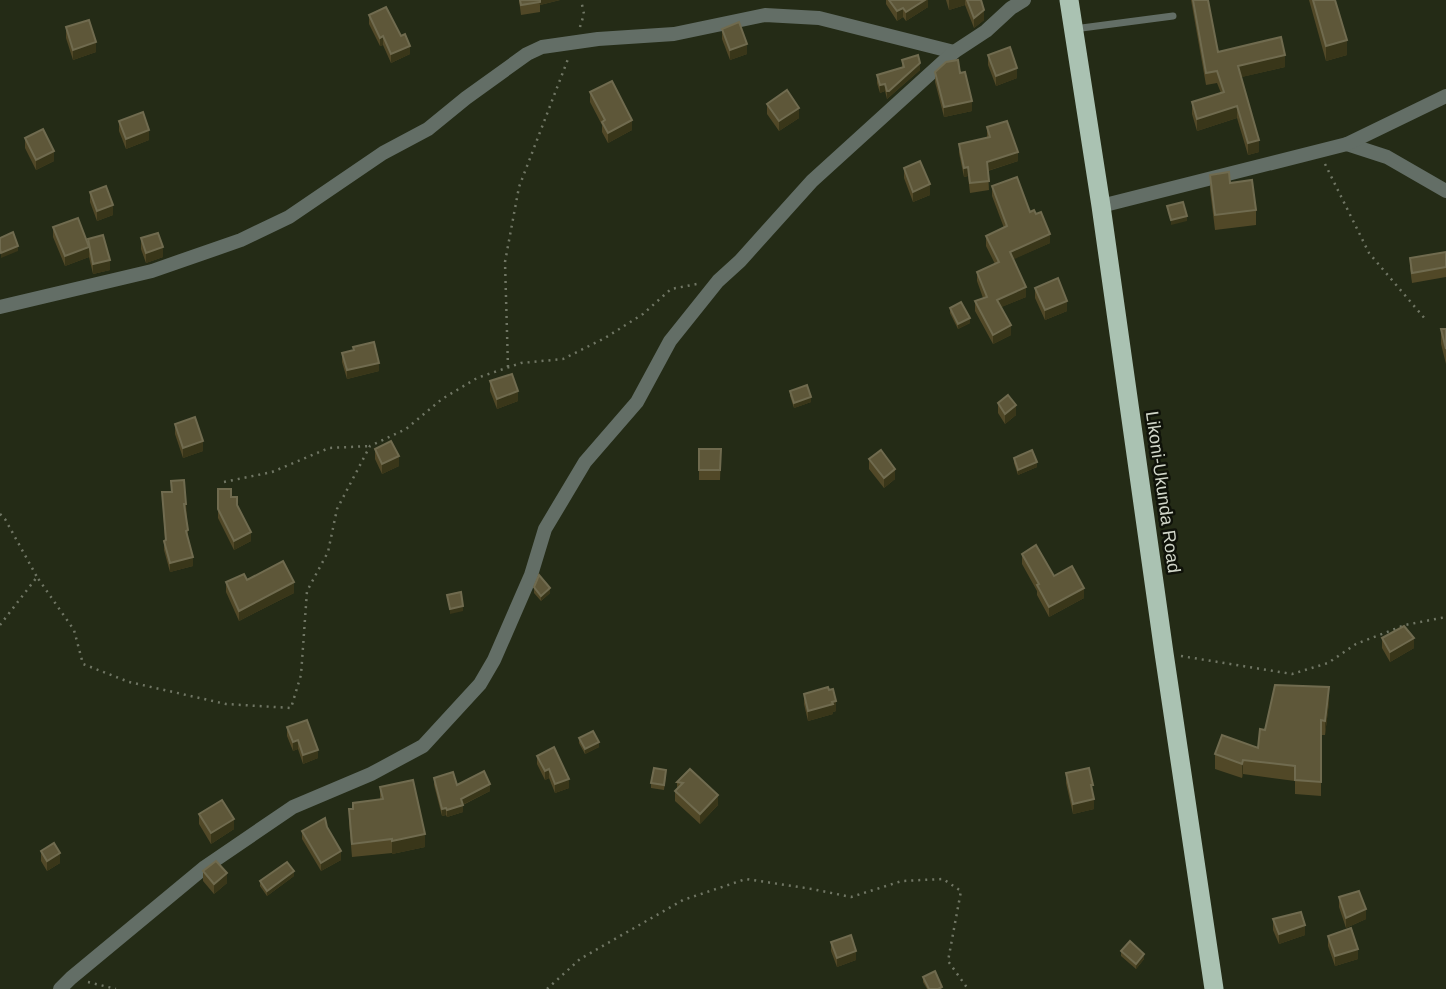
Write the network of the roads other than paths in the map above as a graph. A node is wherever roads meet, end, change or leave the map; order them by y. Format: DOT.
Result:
graph roads {
  1 [pos="1024,0"];
  2 [pos="1069,0"];
  3 [pos="1173,16"];
  4 [pos="1073,30"];
  5 [pos="954,52"];
  6 [pos="1446,96"];
  7 [pos="1347,144"];
  8 [pos="1446,191"];
  9 [pos="1101,206"];
  10 [pos="0,307"];
  11 [pos="60,989"];
  12 [pos="1214,989"];
  1 -- 5 [label="street"];
  2 -- 4 [label="highway, Likoni-Ukunda Road"];
  3 -- 4 [label="lane"];
  4 -- 9 [label="highway, Likoni-Ukunda Road"];
  5 -- 10 [label="street"];
  5 -- 11 [label="street"];
  6 -- 7 [label="street"];
  7 -- 8 [label="street"];
  7 -- 9 [label="street"];
  9 -- 12 [label="highway, Likoni-Ukunda Road"];
}
